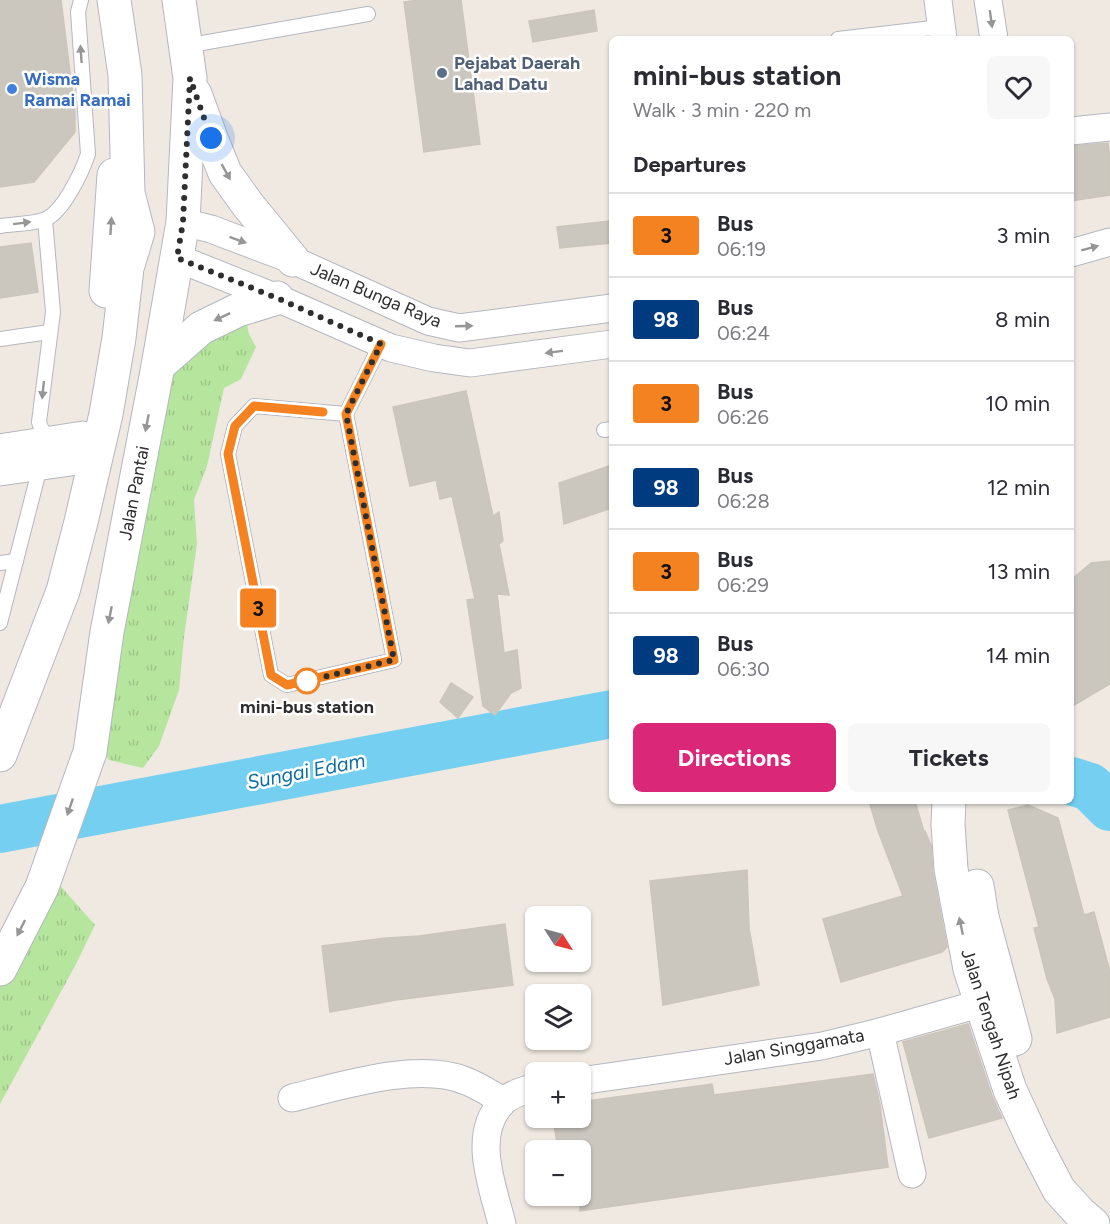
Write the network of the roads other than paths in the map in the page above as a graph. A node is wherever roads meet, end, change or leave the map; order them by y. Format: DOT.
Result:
graph roads {
  1 [pos="112,0"];
  2 [pos="179,0"];
  3 [pos="938,0"];
  4 [pos="988,0"];
  5 [pos="78,4"];
  6 [pos="368,14"];
  7 [pos="942,33"];
  8 [pos="895,36"];
  9 [pos="994,36"];
  10 [pos="186,46"];
  11 [pos="190,78"];
  12 [pos="1110,127"];
  13 [pos="1074,131"];
  14 [pos="45,220"];
  15 [pos="183,222"];
  16 [pos="0,226"];
  17 [pos="138,232"];
  18 [pos="1110,242"];
  19 [pos="1074,252"];
  20 [pos="177,258"];
  21 [pos="293,260"];
  22 [pos="277,298"];
  23 [pos="609,308"];
  24 [pos="49,332"];
  25 [pos="0,339"];
  26 [pos="381,344"];
  27 [pos="609,344"];
  28 [pos="158,366"];
  29 [pos="346,414"];
  30 [pos="73,445"];
  31 [pos="0,448"];
  32 [pos="40,467"];
  33 [pos="0,472"];
  34 [pos="16,561"];
  35 [pos="0,563"];
  36 [pos="0,623"];
  37 [pos="0,755"];
  38 [pos="949,804"];
  39 [pos="968,804"];
  40 [pos="0,969"];
  41 [pos="993,1000"];
  42 [pos="880,1032"];
  43 [pos="591,1079"];
  44 [pos="525,1091"];
  45 [pos="292,1098"];
  46 [pos="503,1101"];
  47 [pos="912,1174"];
  48 [pos="1110,1215"];
  49 [pos="502,1224"];
  50 [pos="1093,1224"];
  1 -- 17 [label="street"];
  30 -- 1 [label="street, one-way"];
  2 -- 10 [label="street, Jalan Pantai"];
  3 -- 7 [label="street"];
  4 -- 9 [label="street, one-way"];
  14 -- 5 [label="lane, one-way"];
  6 -- 10 [label="lane"];
  7 -- 8 [label="lane"];
  10 -- 11 [label="street, Jalan Pantai"];
  11 -- 15 [label="street, Jalan Pantai"];
  11 -- 21 [label="street, one-way"];
  12 -- 13 [label="street"];
  16 -- 14 [label="lane, one-way"];
  14 -- 24 [label="lane"];
  15 -- 17 [label="street"];
  15 -- 20 [label="street, Jalan Pantai"];
  15 -- 21 [label="street, Jalan Bunga Raya, one-way"];
  17 -- 20 [label="street"];
  17 -- 37 [label="street"];
  19 -- 18 [label="street, one-way"];
  20 -- 22 [label="street, Jalan Bunga Raya"];
  20 -- 28 [label="street, Jalan Pantai"];
  21 -- 23 [label="street, Jalan Bunga Raya, one-way"];
  22 -- 26 [label="street, Jalan Bunga Raya"];
  22 -- 28 [label="street, one-way"];
  24 -- 25 [label="lane"];
  24 -- 30 [label="lane, one-way"];
  27 -- 26 [label="street, Jalan Bunga Raya, one-way"];
  26 -- 29 [label="lane"];
  28 -- 40 [label="street, Jalan Pantai, one-way"];
  29 -- 29 [label="lane"];
  30 -- 31 [label="street"];
  30 -- 32 [label="street"];
  30 -- 37 [label="street"];
  32 -- 33 [label="street"];
  32 -- 34 [label="lane"];
  34 -- 35 [label="lane"];
  34 -- 36 [label="lane"];
  41 -- 38 [label="street, Jalan Tengah Nipah, one-way"];
  39 -- 41 [label="street, Jalan Tengah Nipah"];
  41 -- 42 [label="street, Jalan Singgamata"];
  41 -- 48 [label="street, Jalan Tengah Nipah"];
  41 -- 50 [label="street, Jalan Tengah Nipah"];
  42 -- 43 [label="street, Jalan Singgamata"];
  42 -- 47 [label="street"];
  44 -- 46 [label="street"];
  45 -- 46 [label="street"];
  46 -- 49 [label="street"];
  48 -- 50 [label="street"];
}
